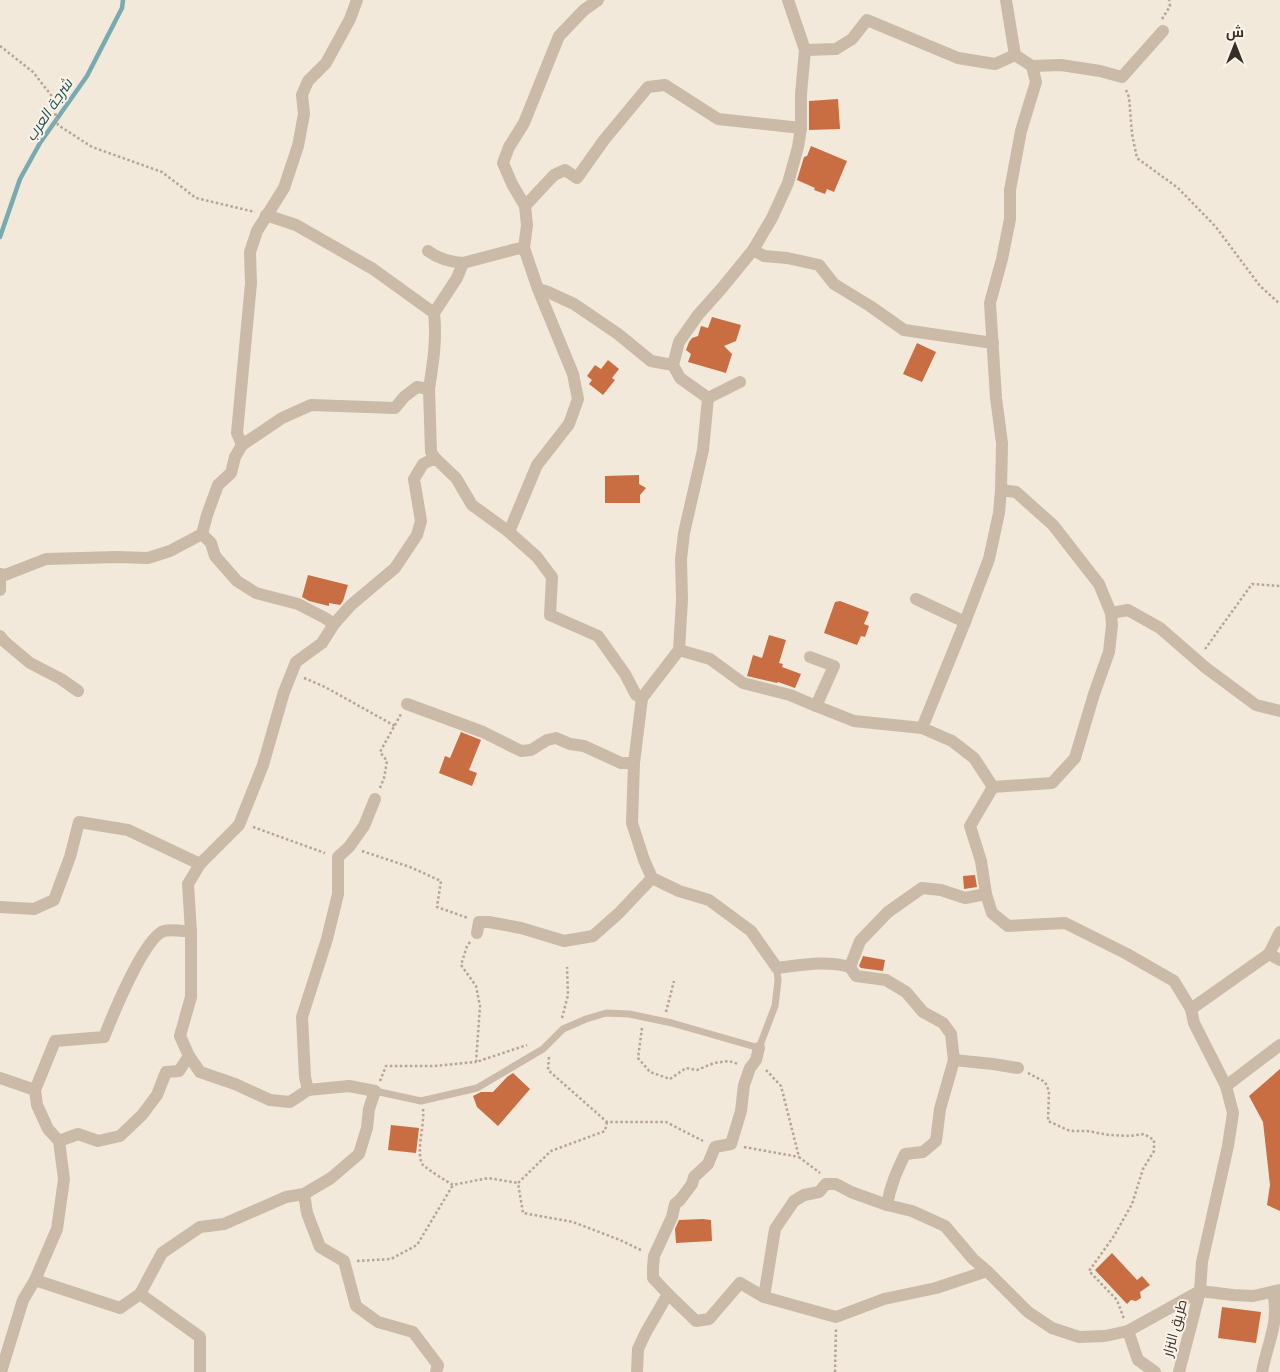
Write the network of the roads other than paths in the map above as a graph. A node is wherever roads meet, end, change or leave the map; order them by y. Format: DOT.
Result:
graph roads {
  1 [pos="357,0"];
  2 [pos="598,0"];
  3 [pos="788,0"];
  4 [pos="1006,0"];
  5 [pos="1164,31"];
  6 [pos="806,50"];
  7 [pos="1015,55"];
  8 [pos="1032,66"];
  9 [pos="801,128"];
  10 [pos="525,206"];
  11 [pos="266,215"];
  12 [pos="524,248"];
  13 [pos="753,250"];
  14 [pos="428,251"];
  15 [pos="463,263"];
  16 [pos="538,289"];
  17 [pos="434,313"];
  18 [pos="993,343"];
  19 [pos="673,365"];
  20 [pos="740,382"];
  21 [pos="428,389"];
  22 [pos="708,398"];
  23 [pos="242,445"];
  24 [pos="435,458"];
  25 [pos="1001,490"];
  26 [pos="509,532"];
  27 [pos="202,534"];
  28 [pos="0,574"];
  29 [pos="0,590"];
  30 [pos="916,600"];
  31 [pos="1111,613"];
  32 [pos="966,622"];
  33 [pos="334,624"];
  34 [pos="0,636"];
  35 [pos="679,650"];
  36 [pos="810,657"];
  37 [pos="78,691"];
  38 [pos="642,698"];
  39 [pos="406,704"];
  40 [pos="816,706"];
  41 [pos="1280,711"];
  42 [pos="922,728"];
  43 [pos="634,763"];
  44 [pos="993,787"];
  45 [pos="375,799"];
  46 [pos="200,864"];
  47 [pos="652,878"];
  48 [pos="986,894"];
  49 [pos="0,907"];
  50 [pos="478,928"];
  51 [pos="191,932"];
  52 [pos="1280,932"];
  53 [pos="1275,957"];
  54 [pos="850,967"];
  55 [pos="777,968"];
  56 [pos="1191,1009"];
  57 [pos="1280,1045"];
  58 [pos="189,1056"];
  59 [pos="755,1059"];
  60 [pos="954,1060"];
  61 [pos="1018,1068"];
  62 [pos="0,1078"];
  63 [pos="1226,1086"];
  64 [pos="35,1090"];
  65 [pos="308,1090"];
  66 [pos="375,1090"];
  67 [pos="58,1141"];
  68 [pos="304,1194"];
  69 [pos="887,1205"];
  70 [pos="987,1271"];
  71 [pos="35,1280"];
  72 [pos="1200,1291"];
  73 [pos="1276,1291"];
  74 [pos="140,1294"];
  75 [pos="668,1294"];
  76 [pos="764,1297"];
  77 [pos="1128,1331"];
  78 [pos="440,1370"];
  79 [pos="1,1372"];
  80 [pos="200,1372"];
  81 [pos="637,1372"];
  82 [pos="1155,1372"];
  83 [pos="1179,1372"];
  84 [pos="1262,1372"];
  1 -- 11 [label="street"];
  2 -- 10 [label="street"];
  3 -- 6 [label="street"];
  4 -- 7 [label="street"];
  5 -- 8 [label="street"];
  6 -- 7 [label="street"];
  6 -- 9 [label="street"];
  7 -- 8 [label="street"];
  8 -- 18 [label="street"];
  9 -- 10 [label="street"];
  9 -- 13 [label="street"];
  10 -- 12 [label="street"];
  11 -- 17 [label="street"];
  11 -- 23 [label="street"];
  12 -- 15 [label="street"];
  12 -- 16 [label="street"];
  13 -- 18 [label="street"];
  13 -- 19 [label="street"];
  14 -- 15 [label="street"];
  15 -- 17 [label="street"];
  16 -- 19 [label="street"];
  16 -- 26 [label="street"];
  17 -- 21 [label="street"];
  18 -- 25 [label="street"];
  19 -- 22 [label="street"];
  20 -- 22 [label="street"];
  21 -- 23 [label="street"];
  21 -- 24 [label="street"];
  22 -- 35 [label="street"];
  23 -- 27 [label="street"];
  24 -- 26 [label="street"];
  24 -- 33 [label="street"];
  25 -- 31 [label="street"];
  25 -- 32 [label="street"];
  26 -- 38 [label="street"];
  27 -- 28 [label="street"];
  27 -- 33 [label="street"];
  28 -- 29 [label="street"];
  30 -- 32 [label="street"];
  31 -- 41 [label="street"];
  31 -- 44 [label="street"];
  32 -- 42 [label="street"];
  33 -- 46 [label="street"];
  34 -- 37 [label="street"];
  35 -- 38 [label="street"];
  35 -- 40 [label="street"];
  36 -- 40 [label="street"];
  38 -- 43 [label="street"];
  39 -- 43 [label="street"];
  40 -- 42 [label="street"];
  42 -- 44 [label="street"];
  43 -- 47 [label="street"];
  44 -- 48 [label="street, طريق النزار"];
  45 -- 65 [label="street"];
  46 -- 49 [label="street"];
  46 -- 51 [label="street"];
  47 -- 50 [label="street"];
  47 -- 55 [label="street"];
  48 -- 54 [label="street"];
  48 -- 56 [label="street, طريق النزار"];
  51 -- 58 [label="street"];
  51 -- 64 [label="street"];
  52 -- 53 [label="street"];
  53 -- 56 [label="street"];
  54 -- 55 [label="street"];
  54 -- 60 [label="street"];
  55 -- 59 [label="lane"];
  56 -- 63 [label="street, طريق النزار"];
  57 -- 63 [label="street"];
  58 -- 65 [label="street"];
  58 -- 67 [label="street"];
  59 -- 66 [label="lane"];
  59 -- 75 [label="street"];
  60 -- 61 [label="street"];
  60 -- 69 [label="street"];
  62 -- 64 [label="street"];
  63 -- 72 [label="street, طريق النزار"];
  64 -- 67 [label="street"];
  65 -- 66 [label="street"];
  66 -- 68 [label="street"];
  67 -- 71 [label="street"];
  68 -- 74 [label="street"];
  68 -- 78 [label="street"];
  69 -- 70 [label="street"];
  69 -- 76 [label="street"];
  70 -- 76 [label="street"];
  70 -- 77 [label="street"];
  71 -- 74 [label="street"];
  71 -- 79 [label="street"];
  72 -- 73 [label="street"];
  72 -- 77 [label="street"];
  72 -- 83 [label="street, طريق النزار"];
  73 -- 84 [label="street"];
  74 -- 80 [label="street"];
  75 -- 76 [label="street"];
  75 -- 81 [label="street"];
  77 -- 82 [label="street"];
}
